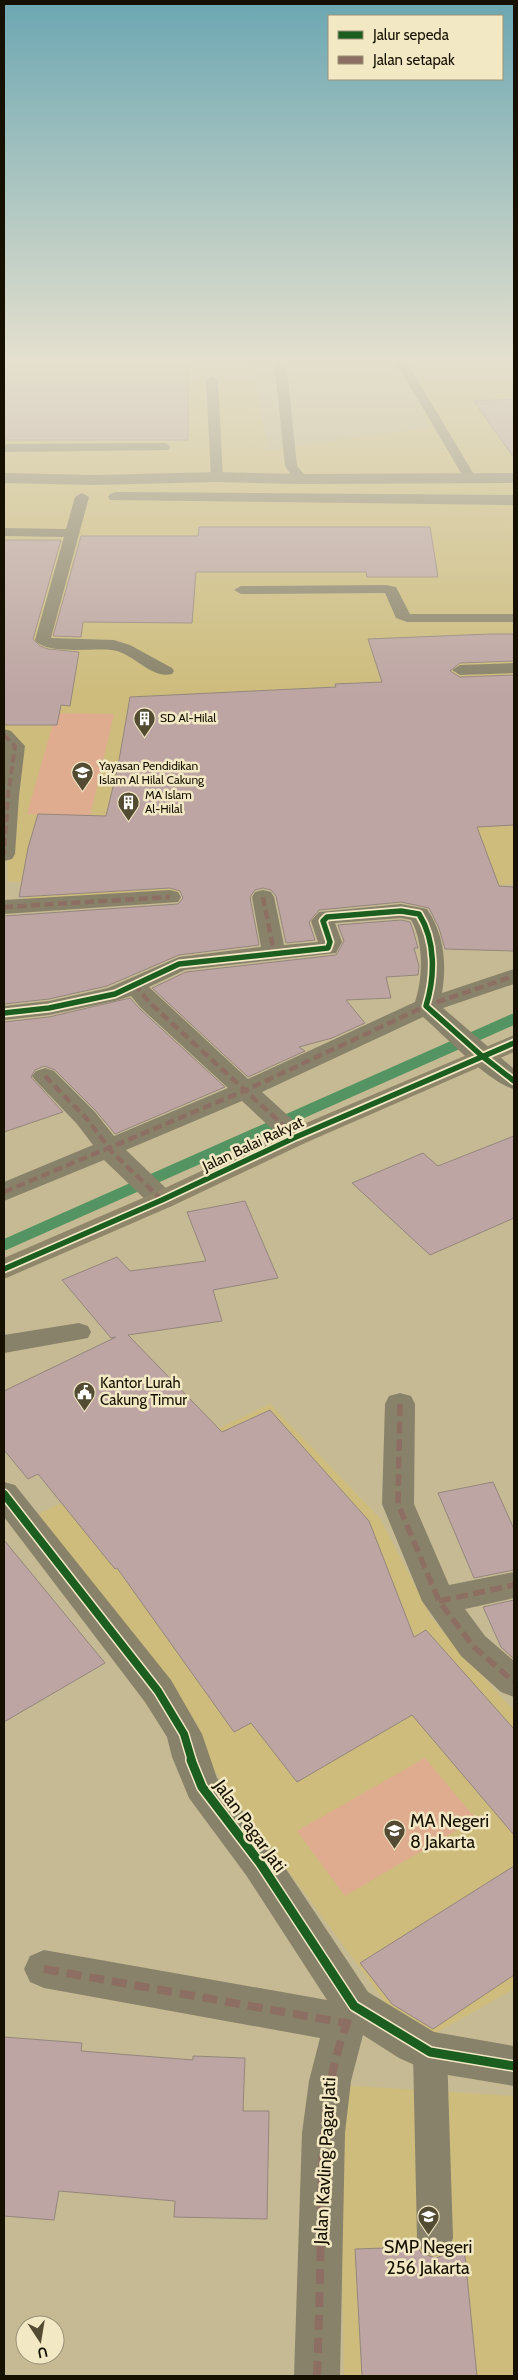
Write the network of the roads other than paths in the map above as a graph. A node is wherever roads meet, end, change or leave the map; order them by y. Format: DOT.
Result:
graph roads {
  1 [pos="217,470"];
  2 [pos="294,470"];
  3 [pos="465,470"];
  4 [pos="217,477"];
  5 [pos="4,478"];
  6 [pos="470,478"];
  7 [pos="514,478"];
  8 [pos="301,480"];
  9 [pos="4,488"];
  10 [pos="514,491"];
  11 [pos="62,497"];
  12 [pos="82,497"];
  13 [pos="514,500"];
  14 [pos="4,532"];
  15 [pos="71,533"];
  16 [pos="242,590"];
  17 [pos="514,618"];
  18 [pos="514,668"];
  19 [pos="460,670"];
  20 [pos="166,671"];
  21 [pos="4,735"];
  22 [pos="6,796"];
  23 [pos="4,854"];
  24 [pos="170,896"];
  25 [pos="263,897"];
  26 [pos="4,907"];
  27 [pos="274,952"];
  28 [pos="514,976"];
  29 [pos="134,984"];
  30 [pos="431,1011"];
  31 [pos="4,1013"];
  32 [pos="514,1043"];
  33 [pos="476,1050"];
  34 [pos="45,1076"];
  35 [pos="514,1081"];
  36 [pos="249,1094"];
  37 [pos="289,1130"];
  38 [pos="110,1149"];
  39 [pos="4,1192"];
  40 [pos="154,1193"];
  41 [pos="4,1269"];
  42 [pos="79,1332"];
  43 [pos="4,1344"];
  44 [pos="400,1404"];
  45 [pos="4,1494"];
  46 [pos="514,1585"];
  47 [pos="439,1602"];
  48 [pos="514,1682"];
  49 [pos="44,1969"];
  50 [pos="349,2014"];
  51 [pos="430,2052"];
  52 [pos="514,2066"];
  53 [pos="435,2238"];
  54 [pos="317,2376"];
  1 -- 4 [label="lane"];
  2 -- 8 [label="lane"];
  3 -- 6 [label="lane"];
  4 -- 5 [label="highway"];
  4 -- 8 [label="highway"];
  6 -- 7 [label="highway"];
  6 -- 8 [label="highway"];
  9 -- 10 [label="highway"];
  11 -- 12 [label="highway"];
  12 -- 13 [label="highway"];
  12 -- 15 [label="lane"];
  14 -- 15 [label="lane"];
  15 -- 20 [label="lane"];
  16 -- 17 [label="lane"];
  18 -- 19 [label="lane"];
  21 -- 22 [label="street"];
  22 -- 23 [label="street"];
  24 -- 26 [label="street"];
  25 -- 27 [label="street"];
  27 -- 29 [label="street"];
  27 -- 30 [label="street"];
  28 -- 30 [label="street"];
  29 -- 31 [label="street"];
  29 -- 36 [label="street"];
  30 -- 33 [label="street"];
  30 -- 36 [label="street"];
  32 -- 33 [label="street, Jalan Balai Rakyat"];
  33 -- 35 [label="street"];
  33 -- 37 [label="street, Jalan Balai Rakyat"];
  34 -- 38 [label="street"];
  36 -- 37 [label="street"];
  36 -- 38 [label="street"];
  37 -- 40 [label="street, Jalan Balai Rakyat"];
  38 -- 39 [label="street"];
  38 -- 40 [label="street"];
  40 -- 41 [label="street, Jalan Balai Rakyat"];
  42 -- 43 [label="lane"];
  44 -- 47 [label="street"];
  45 -- 50 [label="street, Jalan Pagar Jati"];
  46 -- 47 [label="street"];
  47 -- 48 [label="street"];
  49 -- 50 [label="street"];
  50 -- 51 [label="street"];
  50 -- 54 [label="street, Jalan Kavling Pagar Jati"];
  51 -- 52 [label="street"];
  51 -- 53 [label="lane"];
}
